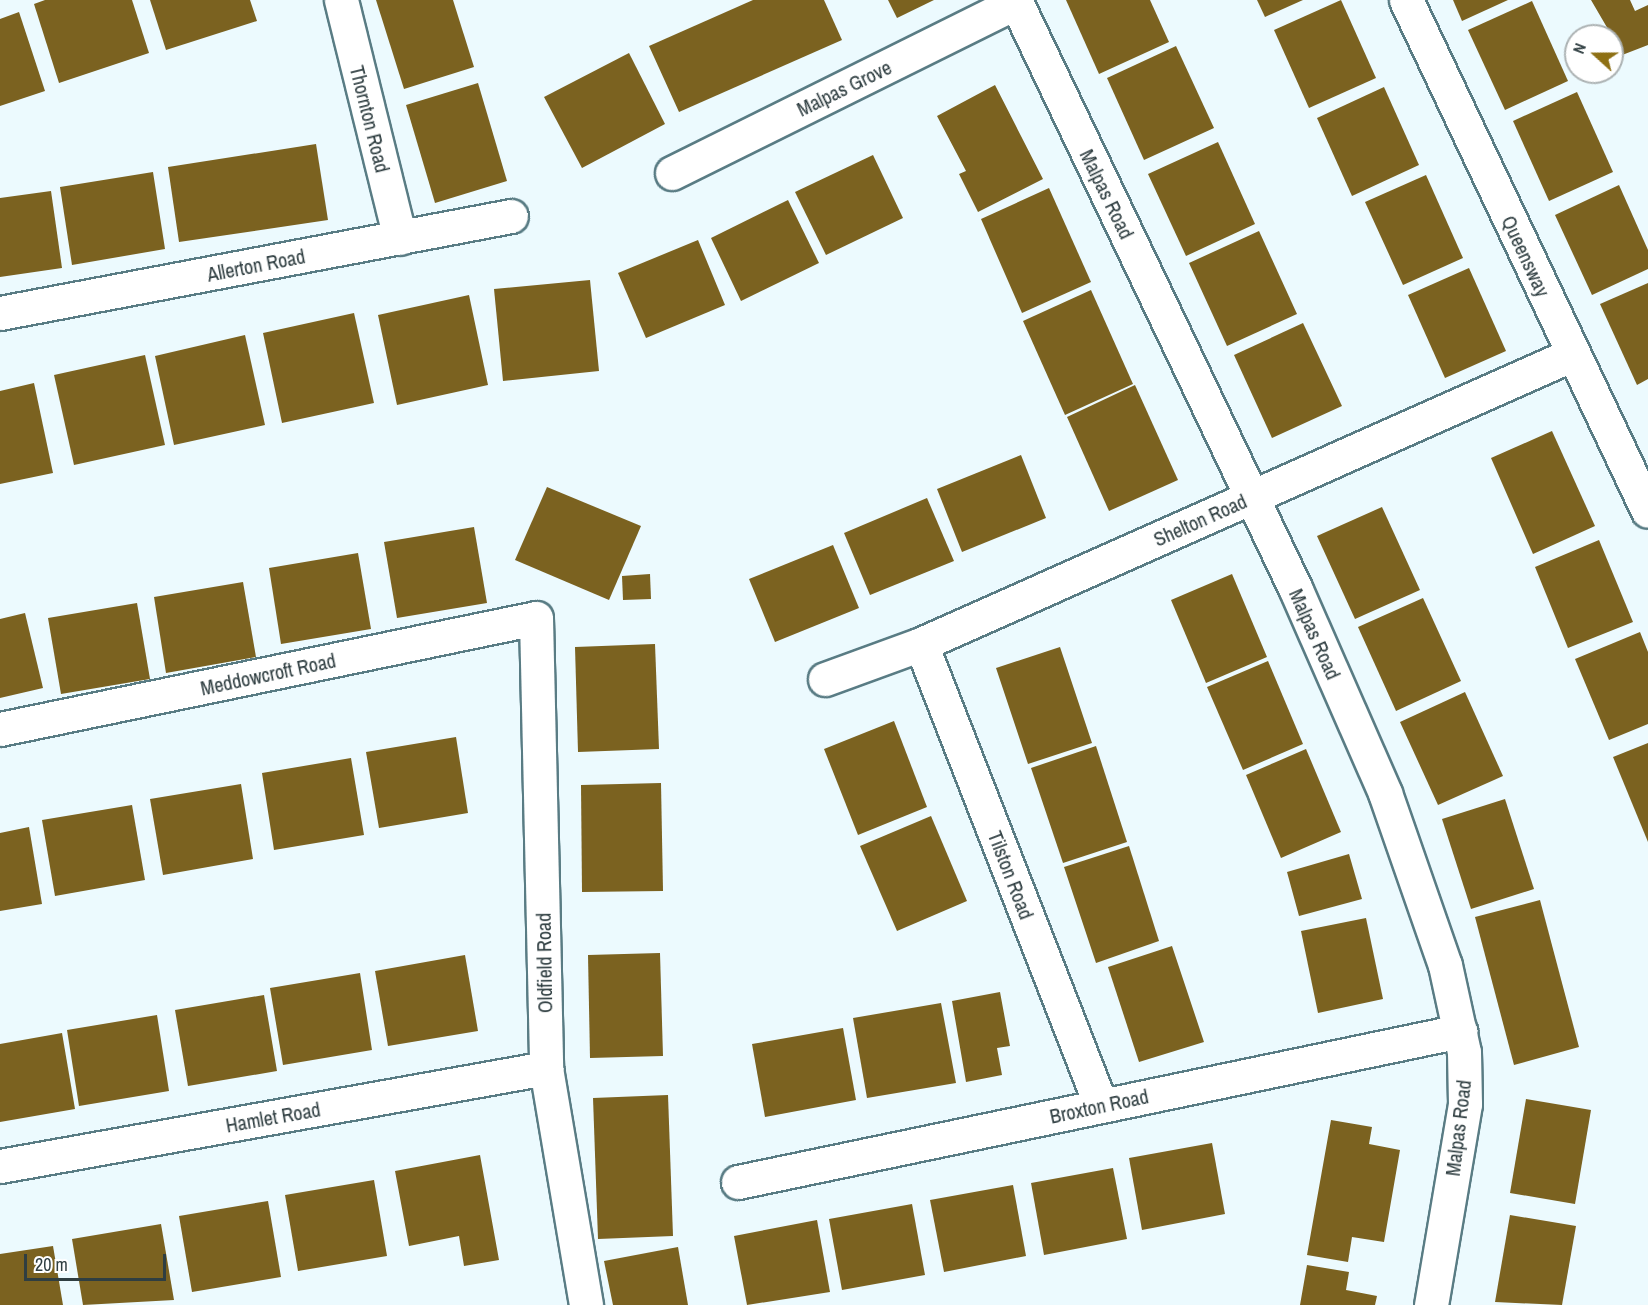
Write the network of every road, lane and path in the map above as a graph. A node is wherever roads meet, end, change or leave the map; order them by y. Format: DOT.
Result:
graph roads {
  1 [pos="340,0"];
  2 [pos="1406,0"];
  3 [pos="1015,1"];
  4 [pos="672,173"];
  5 [pos="511,216"];
  6 [pos="400,238"];
  7 [pos="0,313"];
  8 [pos="1573,354"];
  9 [pos="1251,497"];
  10 [pos="1648,511"];
  11 [pos="536,618"];
  12 [pos="921,644"];
  13 [pos="825,679"];
  14 [pos="0,729"];
  15 [pos="1460,1031"];
  16 [pos="546,1068"];
  17 [pos="1101,1106"];
  18 [pos="0,1166"];
  19 [pos="738,1182"];
  20 [pos="586,1305"];
  21 [pos="1431,1305"];
  1 -- 6 [label="street, Thornton Road"];
  2 -- 8 [label="street, Queensway"];
  3 -- 4 [label="street, Malpas Grove"];
  3 -- 9 [label="street, Malpas Road"];
  5 -- 6 [label="street, Allerton Road"];
  6 -- 7 [label="street, Allerton Road"];
  8 -- 9 [label="street, Shelton Road"];
  8 -- 10 [label="street, Queensway"];
  9 -- 12 [label="street, Shelton Road"];
  9 -- 15 [label="street, Malpas Road"];
  11 -- 14 [label="street, Meddowcroft Road"];
  11 -- 16 [label="street, Oldfield Road"];
  12 -- 13 [label="street, Shelton Road"];
  12 -- 17 [label="street, Tilston Road"];
  15 -- 17 [label="street, Broxton Road"];
  15 -- 21 [label="street, Malpas Road"];
  16 -- 18 [label="street, Hamlet Road"];
  16 -- 20 [label="street, Oldfield Road"];
  17 -- 19 [label="street, Broxton Road"];
}
